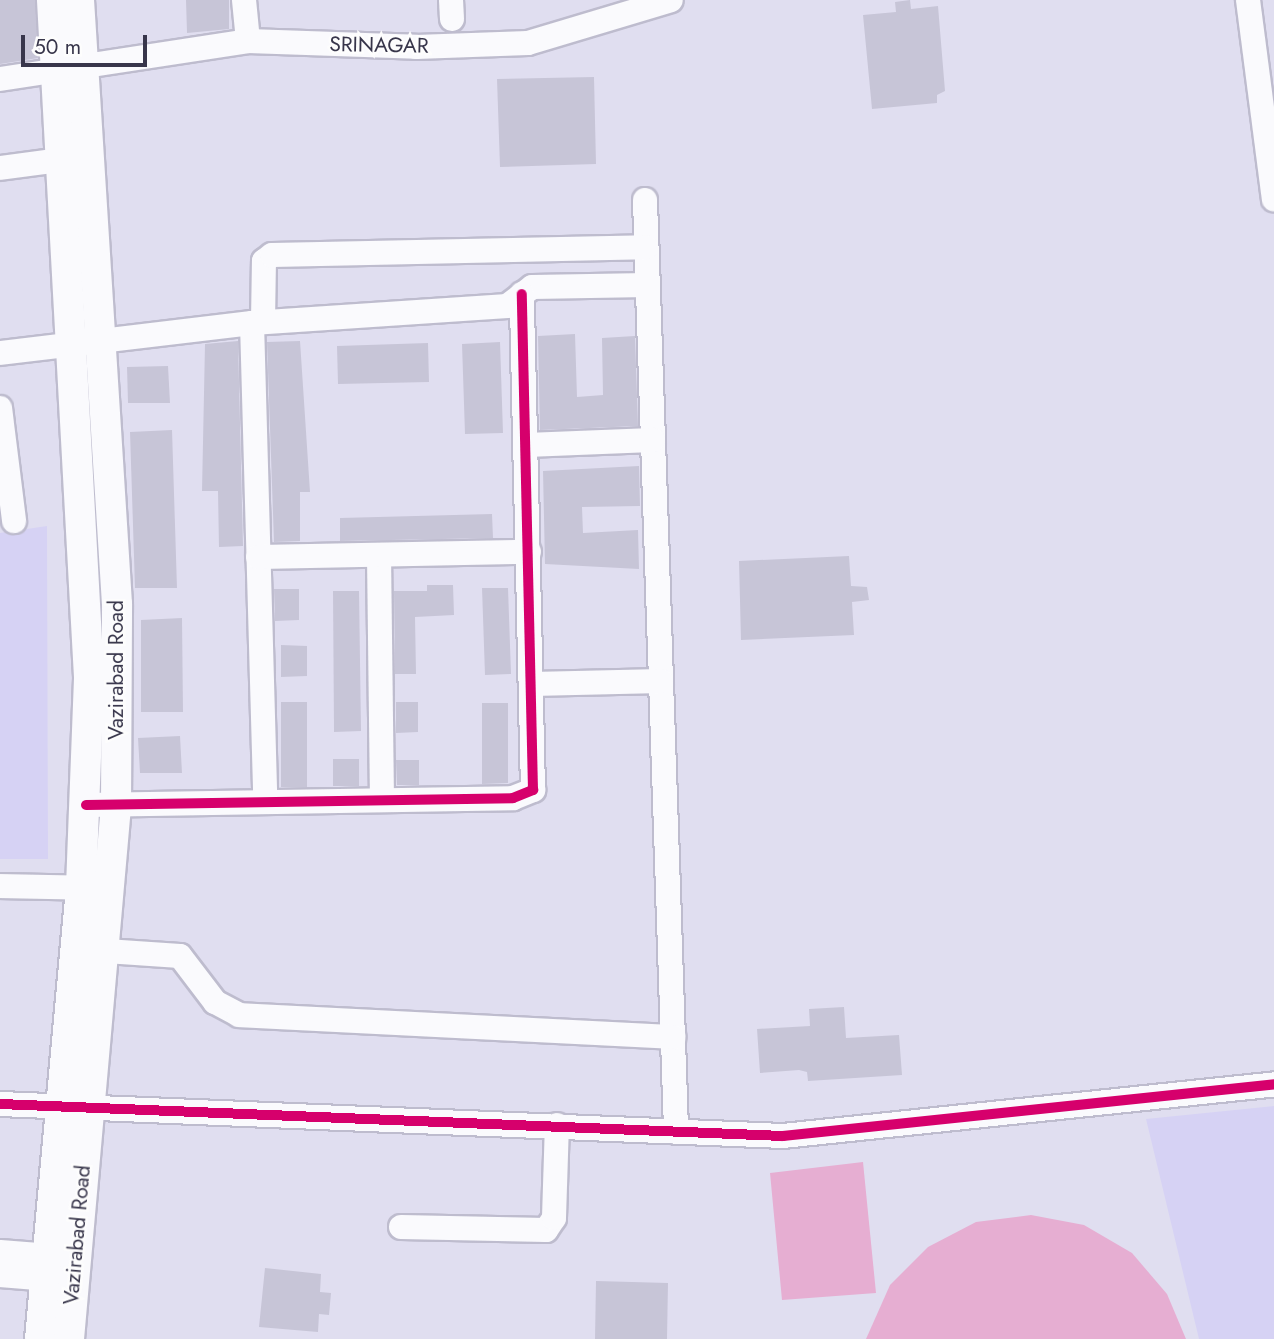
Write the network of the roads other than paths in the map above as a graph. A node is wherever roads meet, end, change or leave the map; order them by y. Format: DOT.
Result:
graph roads {
  1 [pos="52,0"];
  2 [pos="79,0"];
  3 [pos="244,0"];
  4 [pos="671,0"];
  5 [pos="1248,0"];
  6 [pos="248,41"];
  7 [pos="69,67"];
  8 [pos="0,79"];
  9 [pos="1271,147"];
  10 [pos="60,160"];
  11 [pos="0,168"];
  12 [pos="1274,199"];
  13 [pos="645,200"];
  14 [pos="646,247"];
  15 [pos="648,285"];
  16 [pos="522,294"];
  17 [pos="258,322"];
  18 [pos="84,340"];
  19 [pos="0,352"];
  20 [pos="0,408"];
  21 [pos="653,440"];
  22 [pos="526,445"];
  23 [pos="14,521"];
  24 [pos="529,552"];
  25 [pos="379,555"];
  26 [pos="258,557"];
  27 [pos="661,681"];
  28 [pos="533,684"];
  29 [pos="382,800"];
  30 [pos="265,802"];
  31 [pos="86,805"];
  32 [pos="116,806"];
  33 [pos="0,886"];
  34 [pos="80,887"];
  35 [pos="111,888"];
  36 [pos="106,951"];
  37 [pos="673,1037"];
  38 [pos="1274,1084"];
  39 [pos="0,1104"];
  40 [pos="76,1105"];
  41 [pos="556,1125"];
  42 [pos="676,1131"];
  43 [pos="401,1227"];
  44 [pos="0,1255"];
  45 [pos="60,1270"];
  46 [pos="0,1275"];
  47 [pos="40,1339"];
  48 [pos="69,1339"];
  1 -- 7 [label="main road, Vazirabad Road"];
  2 -- 7 [label="main road, Vazirabad Road"];
  3 -- 6 [label="street"];
  4 -- 6 [label="street, SRINAGAR"];
  5 -- 9 [label="street"];
  6 -- 7 [label="street, SRINAGAR"];
  7 -- 8 [label="street, SRINAGAR"];
  7 -- 10 [label="main road, Vazirabad Road"];
  7 -- 18 [label="main road, Vazirabad Road"];
  9 -- 12 [label="street"];
  10 -- 11 [label="street"];
  10 -- 18 [label="main road, Vazirabad Road"];
  13 -- 14 [label="street"];
  14 -- 15 [label="street"];
  14 -- 17 [label="street"];
  15 -- 16 [label="street"];
  15 -- 21 [label="street"];
  16 -- 17 [label="street"];
  16 -- 22 [label="street"];
  17 -- 18 [label="street"];
  17 -- 26 [label="street"];
  18 -- 19 [label="street"];
  18 -- 31 [label="main road, Vazirabad Road"];
  18 -- 32 [label="main road, Vazirabad Road"];
  20 -- 23 [label="street"];
  21 -- 22 [label="street"];
  21 -- 27 [label="street"];
  22 -- 24 [label="street"];
  24 -- 25 [label="street"];
  24 -- 28 [label="street"];
  25 -- 26 [label="street"];
  25 -- 29 [label="street"];
  26 -- 30 [label="street"];
  27 -- 28 [label="street"];
  27 -- 37 [label="street"];
  28 -- 29 [label="street"];
  29 -- 30 [label="street"];
  30 -- 32 [label="street"];
  31 -- 32 [label="street"];
  31 -- 34 [label="main road, Vazirabad Road"];
  32 -- 35 [label="main road, Vazirabad Road"];
  33 -- 34 [label="street"];
  34 -- 35 [label="street"];
  34 -- 40 [label="main road, Vazirabad Road"];
  35 -- 36 [label="main road, Vazirabad Road"];
  36 -- 37 [label="street"];
  36 -- 40 [label="main road, Vazirabad Road"];
  37 -- 42 [label="street"];
  38 -- 42 [label="street"];
  39 -- 40 [label="street"];
  40 -- 41 [label="street"];
  40 -- 45 [label="main road, Vazirabad Road"];
  41 -- 42 [label="street"];
  41 -- 43 [label="street"];
  44 -- 45 [label="main road"];
  45 -- 46 [label="street"];
  45 -- 47 [label="main road, Vazirabad Road"];
  45 -- 48 [label="main road, Vazirabad Road"];
}
